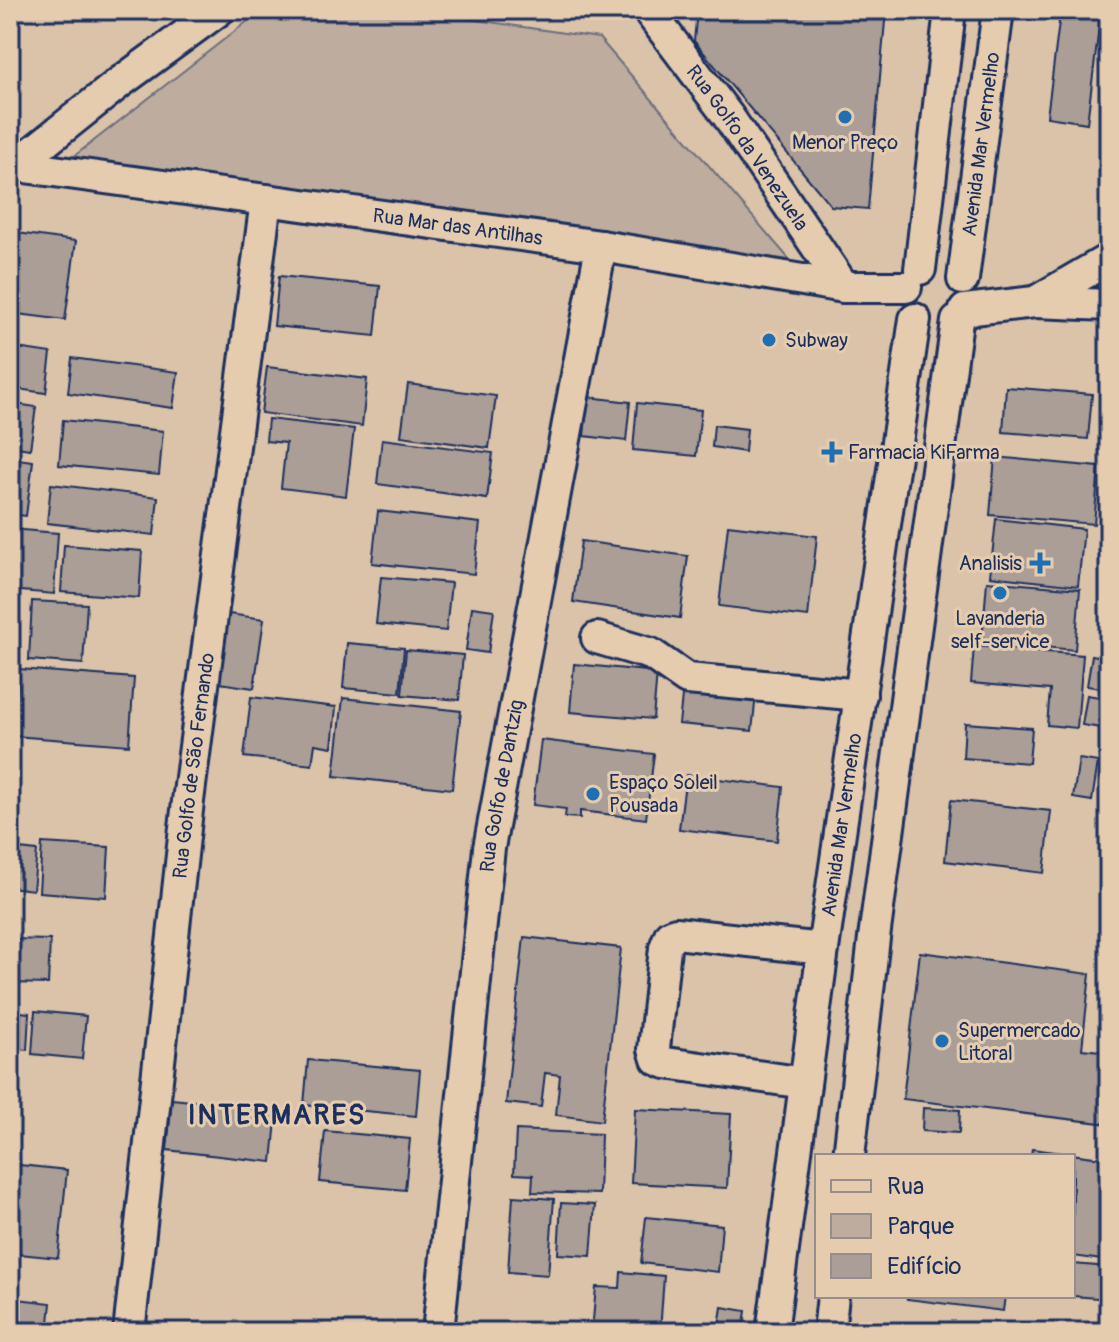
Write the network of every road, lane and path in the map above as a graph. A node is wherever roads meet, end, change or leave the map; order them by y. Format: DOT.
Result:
graph roads {
  1 [pos="219,10"];
  2 [pos="648,10"];
  3 [pos="950,10"];
  4 [pos="998,10"];
  5 [pos="13,166"];
  6 [pos="266,200"];
  7 [pos="601,246"];
  8 [pos="1109,259"];
  9 [pos="844,287"];
  10 [pos="912,295"];
  11 [pos="963,299"];
  12 [pos="1035,302"];
  13 [pos="1109,305"];
  14 [pos="597,638"];
  15 [pos="861,695"];
  16 [pos="823,949"];
  17 [pos="805,1083"];
  18 [pos="849,1154"];
  19 [pos="833,1298"];
  20 [pos="129,1332"];
  21 [pos="438,1332"];
  22 [pos="772,1332"];
  23 [pos="829,1332"];
  1 -- 5 [label="street"];
  2 -- 9 [label="street, Rua Golfo da Venezuela"];
  3 -- 10 [label="street, Avenida Mar Vermelho"];
  4 -- 11 [label="street, Avenida Mar Vermelho"];
  5 -- 6 [label="street, Rua Mar das Antilhas"];
  6 -- 7 [label="street, Rua Mar das Antilhas"];
  6 -- 20 [label="street, Rua Golfo de São Fernando"];
  7 -- 9 [label="street, Rua Mar das Antilhas"];
  7 -- 21 [label="street, Rua Golfo de Dantzig"];
  8 -- 12 [label="street"];
  9 -- 10 [label="street, Rua Mar das Antilhas"];
  10 -- 11 [label="street"];
  10 -- 11 [label="street"];
  10 -- 15 [label="street, Avenida Mar Vermelho"];
  11 -- 12 [label="street"];
  11 -- 18 [label="street, Avenida Mar Vermelho"];
  12 -- 13 [label="street"];
  14 -- 15 [label="street"];
  15 -- 16 [label="street, Avenida Mar Vermelho"];
  16 -- 17 [label="street, Avenida Mar Vermelho"];
  16 -- 17 [label="street"];
  17 -- 22 [label="street, Avenida Mar Vermelho"];
  19 -- 23 [label="street"];
}
